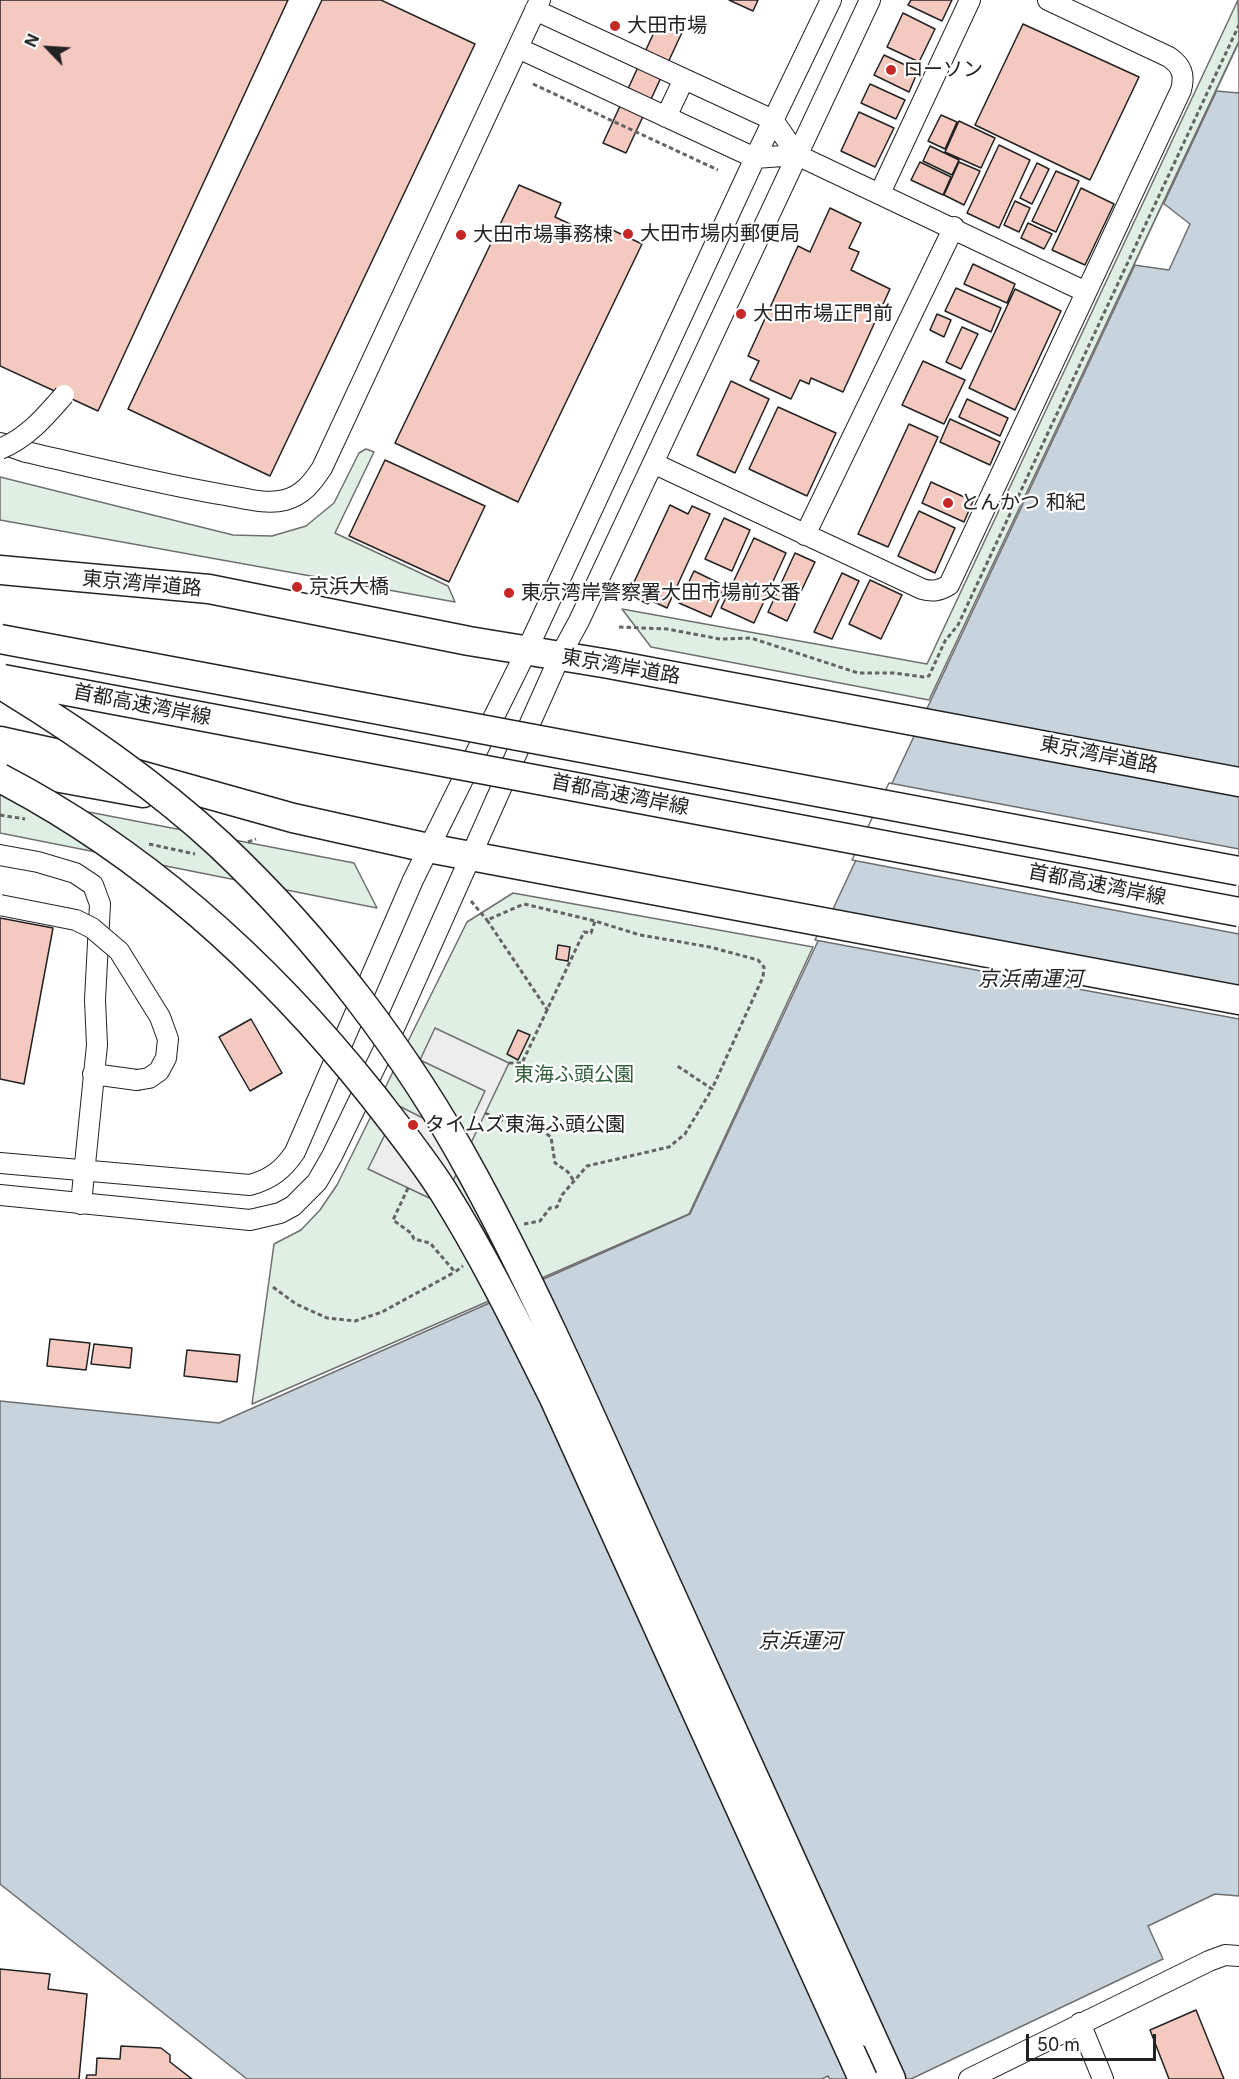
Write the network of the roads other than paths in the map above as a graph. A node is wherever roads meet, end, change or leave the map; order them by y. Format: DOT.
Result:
graph roads {
  1 [pos="831,0"];
  2 [pos="870,0"];
  3 [pos="970,0"];
  4 [pos="1048,0"];
  5 [pos="538,5"];
  6 [pos="518,48"];
  7 [pos="684,79"];
  8 [pos="666,117"];
  9 [pos="773,120"];
  10 [pos="797,155"];
  11 [pos="755,158"];
  12 [pos="880,193"];
  13 [pos="954,227"];
  14 [pos="1086,292"];
  15 [pos="64,395"];
  16 [pos="0,443"];
  17 [pos="0,449"];
  18 [pos="653,463"];
  19 [pos="805,535"];
  20 [pos="0,551"];
  21 [pos="0,570"];
  22 [pos="123,582"];
  23 [pos="0,639"];
  24 [pos="527,650"];
  25 [pos="560,656"];
  26 [pos="0,678"];
  27 [pos="0,684"];
  28 [pos="0,741"];
  29 [pos="0,767"];
  30 [pos="0,778"];
  31 [pos="1239,782"];
  32 [pos="293,818"];
  33 [pos="428,848"];
  34 [pos="0,855"];
  35 [pos="471,856"];
  36 [pos="1239,871"];
  37 [pos="0,905"];
  38 [pos="1239,912"];
  39 [pos="1239,1000"];
  40 [pos="93,1074"];
  41 [pos="0,1163"];
  42 [pos="85,1172"];
  43 [pos="0,1195"];
  44 [pos="81,1204"];
  45 [pos="1239,1956"];
  46 [pos="1080,2023"];
  47 [pos="863,2079"];
  48 [pos="891,2079"];
  49 [pos="969,2079"];
  50 [pos="1103,2079"];
  1 -- 9 [label="street"];
  2 -- 10 [label="street"];
  3 -- 12 [label="street"];
  4 -- 14 [label="street"];
  5 -- 6 [label="street"];
  5 -- 7 [label="street"];
  6 -- 8 [label="street"];
  6 -- 16 [label="street"];
  7 -- 8 [label="street"];
  7 -- 9 [label="street"];
  8 -- 11 [label="street"];
  9 -- 10 [label="street"];
  9 -- 11 [label="street"];
  10 -- 11 [label="street"];
  10 -- 12 [label="street"];
  10 -- 18 [label="street"];
  11 -- 24 [label="street"];
  12 -- 13 [label="street"];
  13 -- 14 [label="street"];
  13 -- 19 [label="street"];
  14 -- 19 [label="street"];
  15 -- 17 [label="street, bridge"];
  18 -- 19 [label="street"];
  18 -- 25 [label="street"];
  20 -- 22 [label="highway"];
  21 -- 22 [label="highway, 東京湾岸道路"];
  22 -- 24 [label="highway, 東京湾岸道路"];
  23 -- 36 [label="highway, 首都高速湾岸線, bridge"];
  24 -- 25 [label="highway, 東京湾岸道路"];
  24 -- 33 [label="street"];
  25 -- 31 [label="highway, 東京湾岸道路"];
  25 -- 35 [label="street"];
  26 -- 38 [label="highway, 首都高速湾岸線, bridge"];
  27 -- 48 [label="highway, bridge"];
  28 -- 32 [label="highway"];
  29 -- 32 [label="highway"];
  30 -- 47 [label="highway, bridge"];
  32 -- 33 [label="highway"];
  33 -- 35 [label="highway"];
  33 -- 42 [label="street"];
  34 -- 40 [label="street"];
  35 -- 39 [label="highway"];
  35 -- 44 [label="street"];
  37 -- 40 [label="street, bridge"];
  40 -- 42 [label="street"];
  41 -- 42 [label="street"];
  42 -- 44 [label="street"];
  43 -- 44 [label="street"];
  45 -- 46 [label="street"];
  46 -- 49 [label="street"];
  46 -- 50 [label="street"];
}
